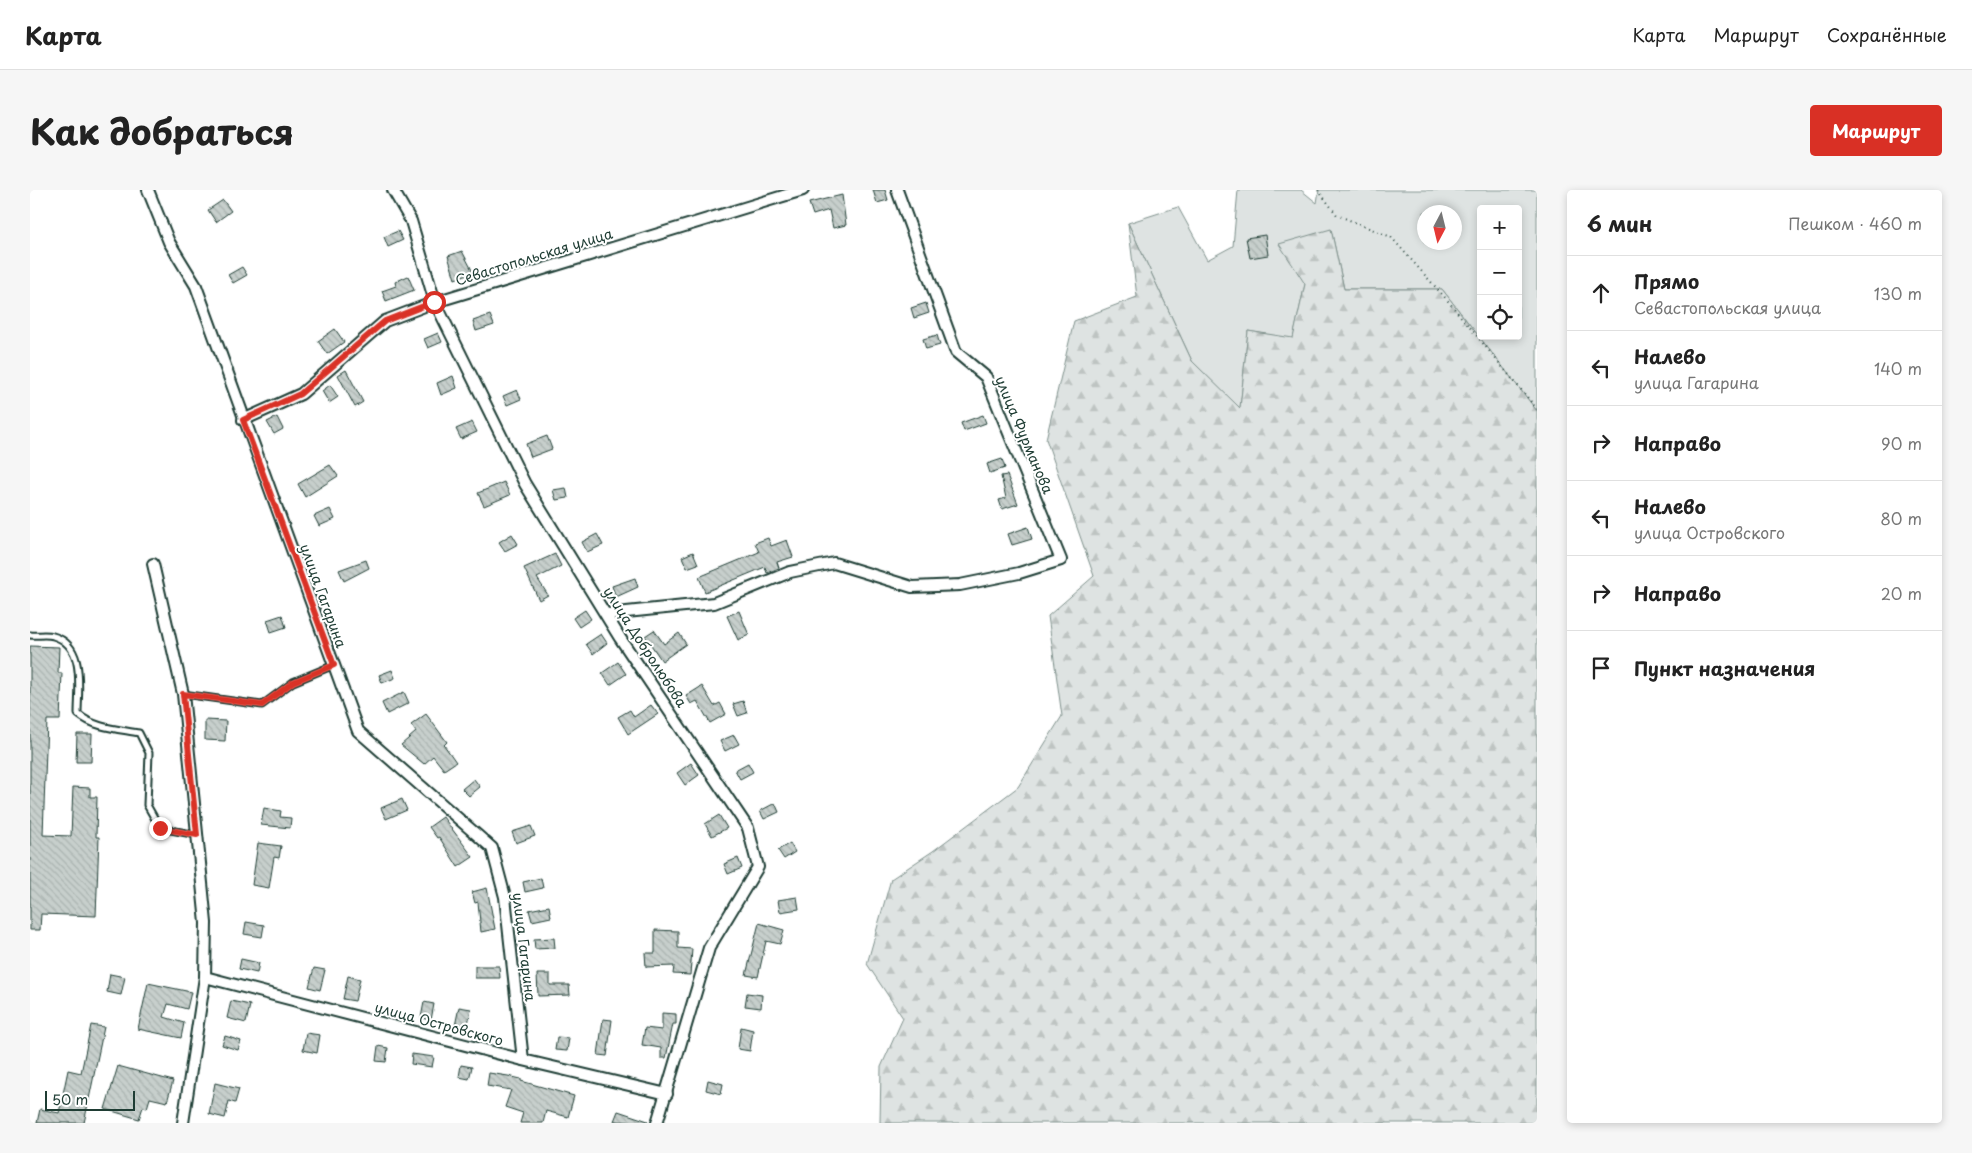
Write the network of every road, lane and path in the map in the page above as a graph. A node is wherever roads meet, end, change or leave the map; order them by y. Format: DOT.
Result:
graph roads {
  1 [pos="148,190"];
  2 [pos="393,190"];
  3 [pos="803,190"];
  4 [pos="897,190"];
  5 [pos="1318,190"];
  6 [pos="434,302"];
  7 [pos="1537,409"];
  8 [pos="243,420"];
  9 [pos="153,564"];
  10 [pos="607,614"];
  11 [pos="30,636"];
  12 [pos="334,665"];
  13 [pos="183,694"];
  14 [pos="197,835"];
  15 [pos="205,976"];
  16 [pos="523,1060"];
  17 [pos="667,1094"];
  18 [pos="183,1123"];
  19 [pos="657,1123"];
  1 -- 8 [label="street, улица Гагарина"];
  2 -- 6 [label="street, улица Добролюбова"];
  3 -- 6 [label="street, Севастопольская улица"];
  4 -- 10 [label="street, улица Фурманова"];
  5 -- 7 [label="path"];
  6 -- 8 [label="street, Севастопольская улица"];
  6 -- 10 [label="street, улица Добролюбова"];
  8 -- 12 [label="street, улица Гагарина"];
  9 -- 13 [label="street"];
  10 -- 17 [label="street, улица Добролюбова"];
  11 -- 14 [label="lane"];
  12 -- 13 [label="lane"];
  12 -- 16 [label="street, улица Гагарина"];
  13 -- 14 [label="street"];
  14 -- 15 [label="street"];
  15 -- 16 [label="street, улица Островского"];
  15 -- 18 [label="street"];
  16 -- 17 [label="street, улица Островского"];
  17 -- 19 [label="street, улица Добролюбова"];
}
